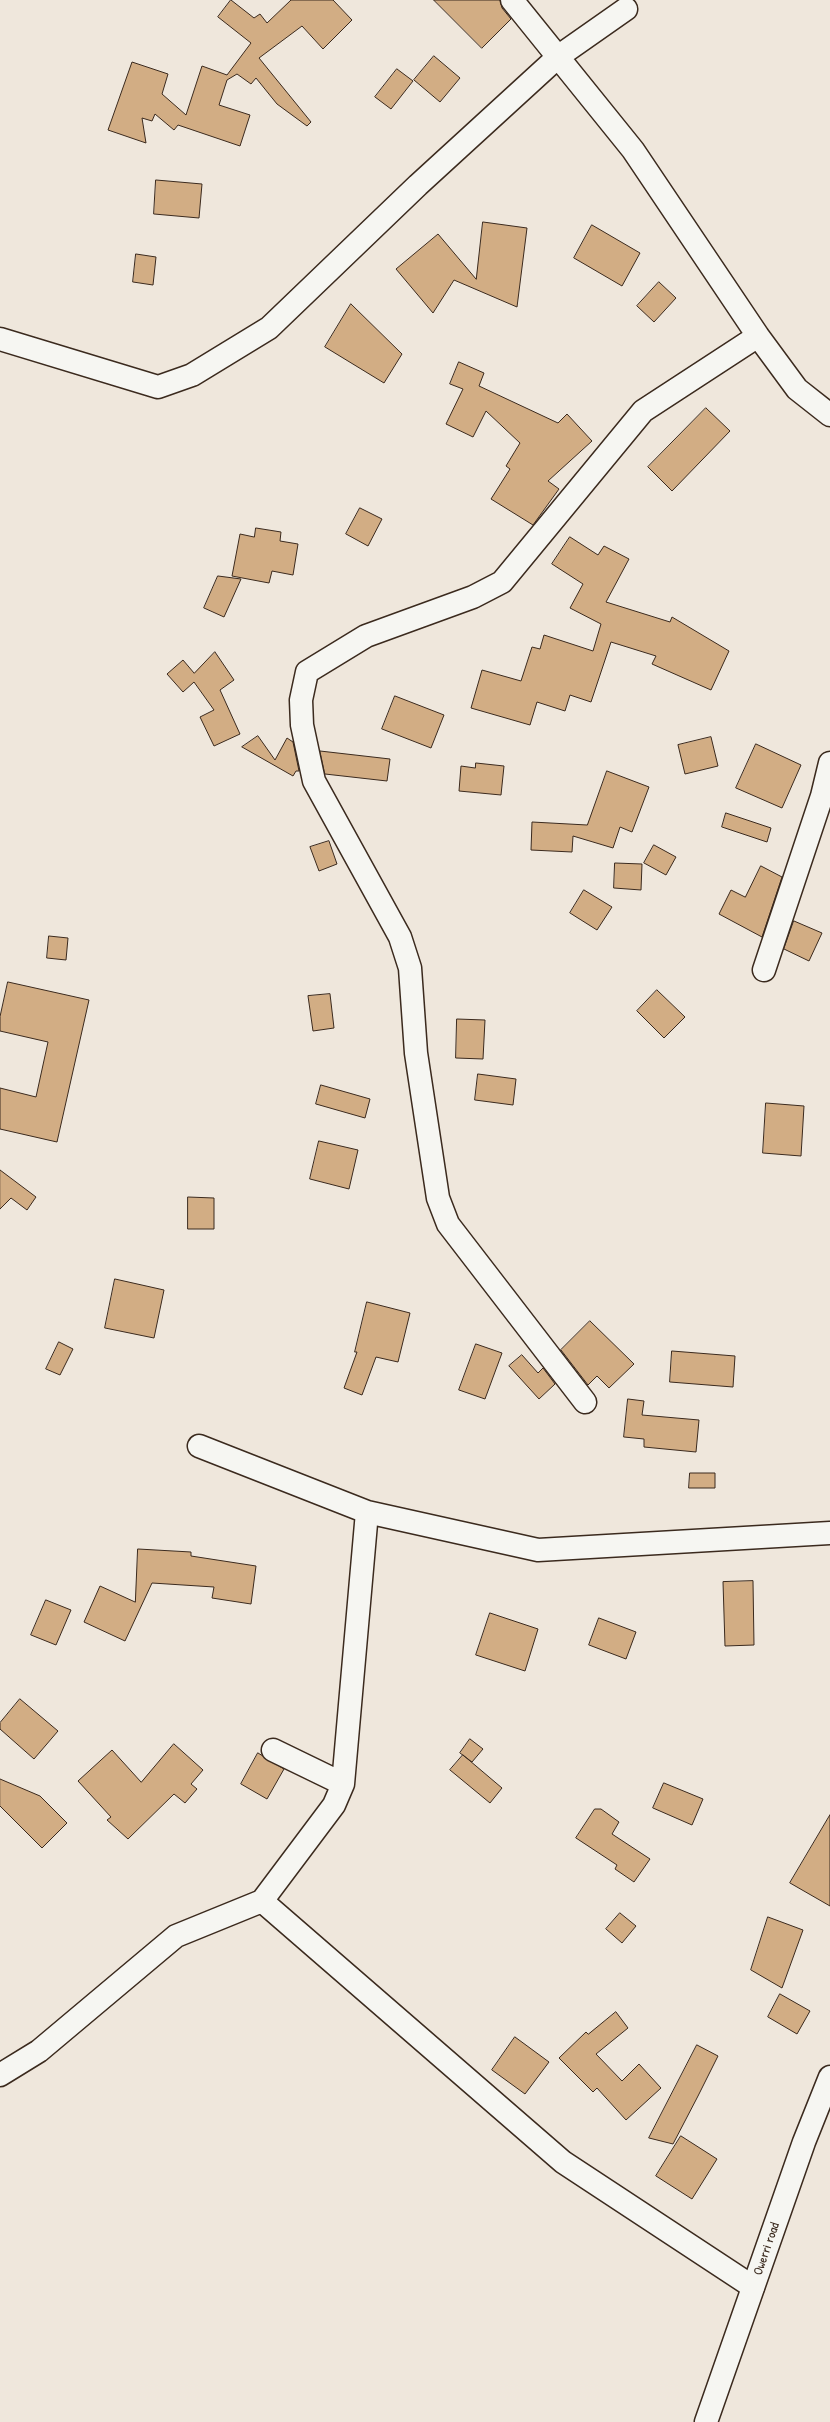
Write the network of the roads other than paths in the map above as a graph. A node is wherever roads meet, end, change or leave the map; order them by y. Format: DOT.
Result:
graph roads {
  1 [pos="512,0"];
  2 [pos="626,8"];
  3 [pos="559,56"];
  4 [pos="758,336"];
  5 [pos="0,339"];
  6 [pos="830,415"];
  7 [pos="830,763"];
  8 [pos="764,970"];
  9 [pos="585,1402"];
  10 [pos="199,1446"];
  11 [pos="367,1512"];
  12 [pos="830,1533"];
  13 [pos="273,1750"];
  14 [pos="343,1784"];
  15 [pos="262,1901"];
  16 [pos="0,2075"];
  17 [pos="830,2077"];
  18 [pos="753,2287"];
  19 [pos="706,2422"];
  1 -- 3 [label="street"];
  2 -- 3 [label="street"];
  3 -- 4 [label="street"];
  3 -- 5 [label="street"];
  4 -- 6 [label="street"];
  4 -- 9 [label="street"];
  7 -- 8 [label="street"];
  10 -- 11 [label="street"];
  11 -- 12 [label="street"];
  11 -- 14 [label="street"];
  13 -- 14 [label="street"];
  14 -- 15 [label="street"];
  15 -- 16 [label="street"];
  15 -- 18 [label="street"];
  17 -- 18 [label="street, Owerri road"];
  18 -- 19 [label="street, Owerri road"];
}
